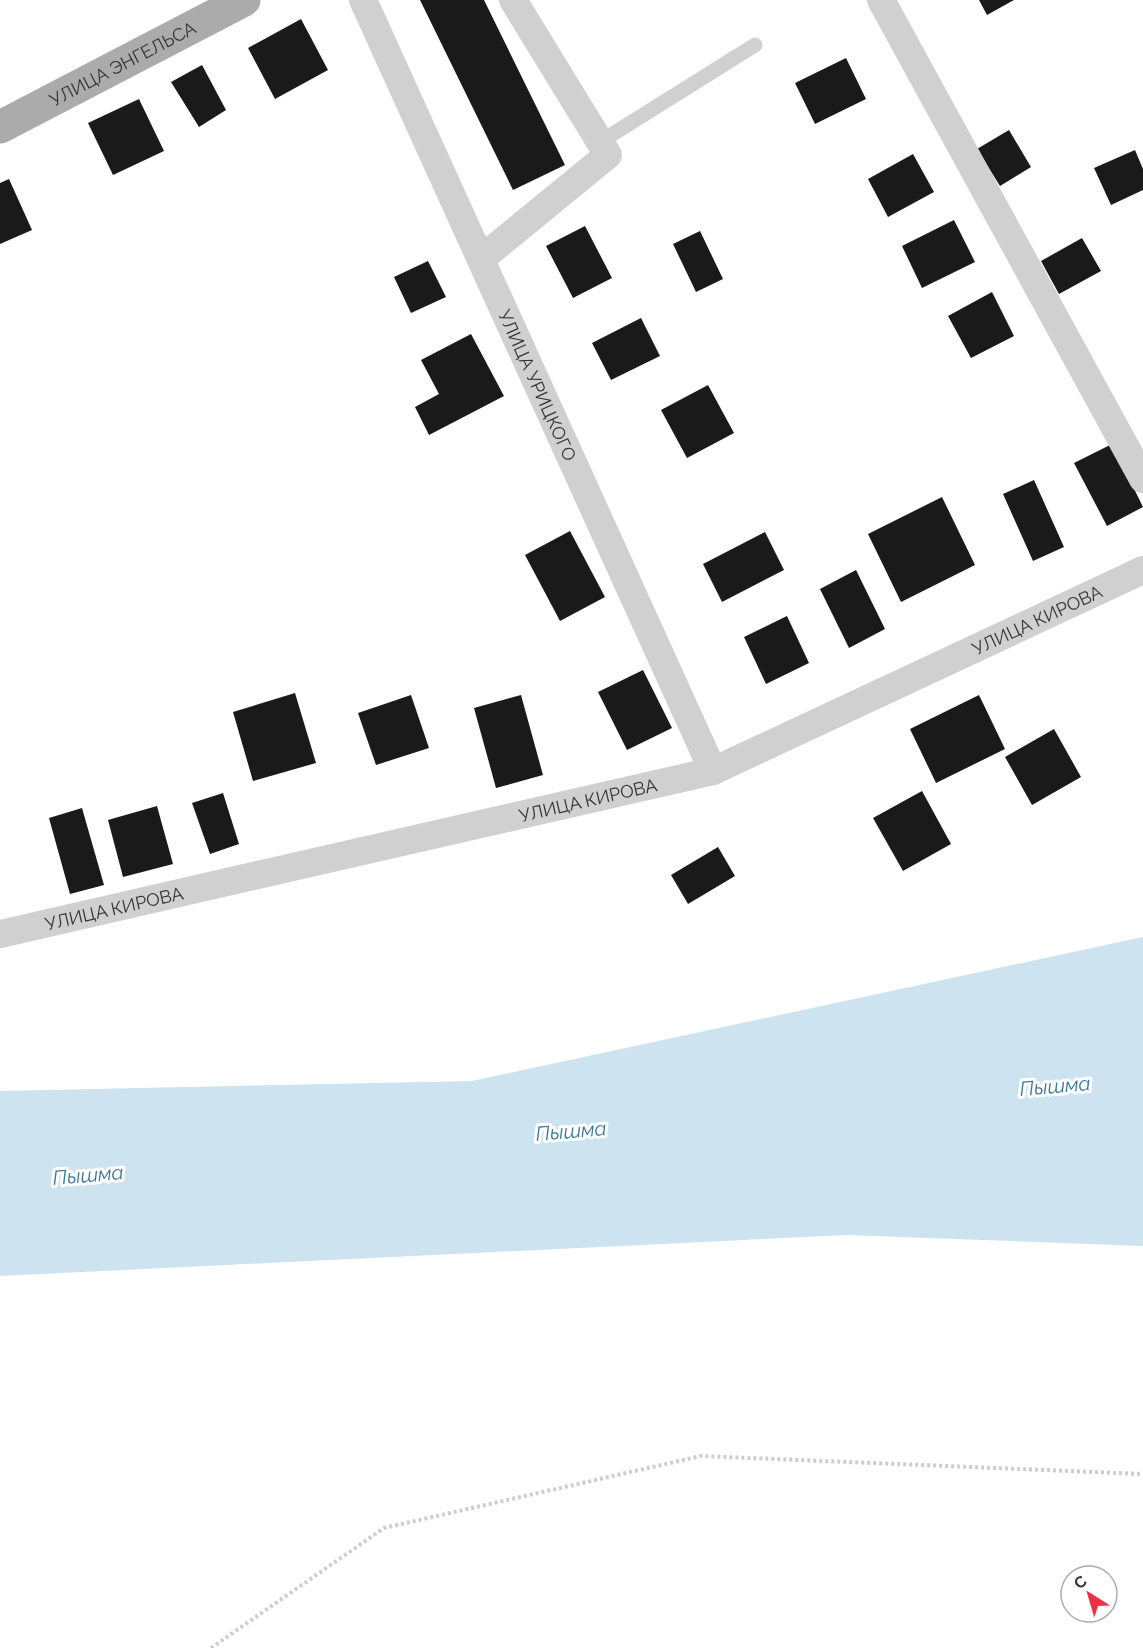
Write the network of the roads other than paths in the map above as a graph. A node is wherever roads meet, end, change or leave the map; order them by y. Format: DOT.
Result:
graph roads {
  1 [pos="244,0"];
  2 [pos="363,0"];
  3 [pos="513,0"];
  4 [pos="881,0"];
  5 [pos="755,45"];
  6 [pos="0,127"];
  7 [pos="600,142"];
  8 [pos="481,259"];
  9 [pos="1143,478"];
  10 [pos="1143,570"];
  11 [pos="713,771"];
  12 [pos="0,934"];
  1 -- 6 [label="main road, УЛИЦА ЭНГЕЛЬСА"];
  2 -- 8 [label="street, УЛИЦА УРИЦКОГО"];
  3 -- 7 [label="street"];
  4 -- 9 [label="street"];
  5 -- 7 [label="lane"];
  7 -- 8 [label="street"];
  8 -- 11 [label="street, УЛИЦА УРИЦКОГО"];
  10 -- 11 [label="street, УЛИЦА КИРОВА"];
  11 -- 12 [label="street, УЛИЦА КИРОВА"];
}
